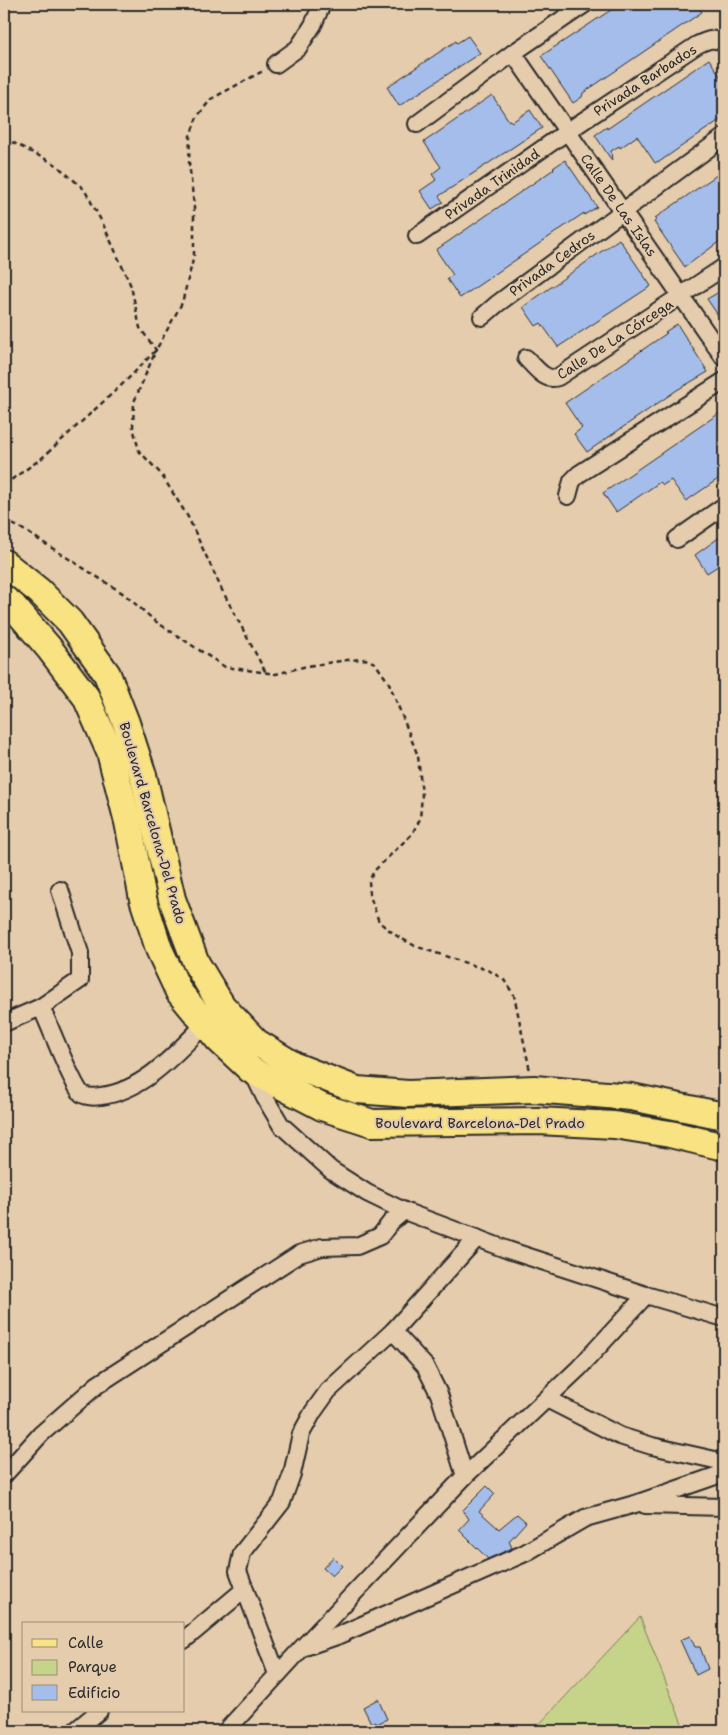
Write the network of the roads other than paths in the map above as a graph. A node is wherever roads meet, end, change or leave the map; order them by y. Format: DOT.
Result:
graph roads {
  1 [pos="322,4"];
  2 [pos="585,4"];
  3 [pos="724,44"];
  4 [pos="513,53"];
  5 [pos="276,64"];
  6 [pos="417,124"];
  7 [pos="568,131"];
  8 [pos="724,137"];
  9 [pos="623,211"];
  10 [pos="417,236"];
  11 [pos="724,268"];
  12 [pos="681,295"];
  13 [pos="482,317"];
  14 [pos="526,358"];
  15 [pos="724,358"];
  16 [pos="724,381"];
  17 [pos="568,496"];
  18 [pos="724,506"];
  19 [pos="677,539"];
  20 [pos="4,563"];
  21 [pos="4,599"];
  22 [pos="60,890"];
  23 [pos="143,899"];
  24 [pos="172,899"];
  25 [pos="41,1007"];
  26 [pos="4,1023"];
  27 [pos="206,1023"];
  28 [pos="251,1070"];
  29 [pos="724,1116"];
  30 [pos="724,1146"];
  31 [pos="404,1211"];
  32 [pos="477,1238"];
  33 [pos="646,1295"];
  34 [pos="724,1318"];
  35 [pos="393,1331"];
  36 [pos="547,1399"];
  37 [pos="724,1462"];
  38 [pos="724,1473"];
  39 [pos="4,1475"];
  40 [pos="465,1476"];
  41 [pos="635,1504"];
  42 [pos="724,1507"];
  43 [pos="245,1589"];
  44 [pos="185,1639"];
  45 [pos="301,1649"];
  46 [pos="277,1674"];
  47 [pos="98,1712"];
  48 [pos="76,1731"];
  49 [pos="226,1731"];
  1 -- 5 [label="street"];
  2 -- 4 [label="street"];
  3 -- 7 [label="street, Privada Barbados"];
  4 -- 6 [label="street"];
  4 -- 7 [label="street, Calle De Las Islas"];
  7 -- 9 [label="street, Calle De Las Islas"];
  7 -- 10 [label="street, Privada Trinidad"];
  8 -- 9 [label="street, Privada Cedros"];
  9 -- 12 [label="street, Calle De Las Islas"];
  9 -- 13 [label="street, Privada Cedros"];
  11 -- 12 [label="street, Calle De La Córcega"];
  12 -- 14 [label="street, Calle De La Córcega"];
  12 -- 15 [label="street, Calle De Las Islas"];
  16 -- 17 [label="street"];
  18 -- 19 [label="street"];
  20 -- 24 [label="main road, Boulevard Barcelona-Del Prado"];
  21 -- 23 [label="main road, Boulevard Barcelona-Del Prado"];
  22 -- 25 [label="street"];
  23 -- 24 [label="main road"];
  23 -- 27 [label="main road, Boulevard Barcelona-Del Prado"];
  24 -- 29 [label="main road, Boulevard Barcelona-Del Prado"];
  25 -- 26 [label="street"];
  25 -- 27 [label="street"];
  27 -- 28 [label="main road, Boulevard Barcelona-Del Prado"];
  28 -- 30 [label="main road, Boulevard Barcelona-Del Prado"];
  28 -- 31 [label="street"];
  31 -- 32 [label="street"];
  31 -- 39 [label="street"];
  32 -- 33 [label="street"];
  32 -- 35 [label="street"];
  33 -- 34 [label="street"];
  33 -- 36 [label="street"];
  35 -- 40 [label="street"];
  35 -- 43 [label="street"];
  36 -- 37 [label="street"];
  36 -- 40 [label="street"];
  38 -- 41 [label="street"];
  40 -- 45 [label="street"];
  41 -- 42 [label="street"];
  41 -- 45 [label="street"];
  43 -- 44 [label="street"];
  43 -- 46 [label="street"];
  45 -- 46 [label="street"];
  46 -- 49 [label="street"];
  47 -- 48 [label="street"];
}
